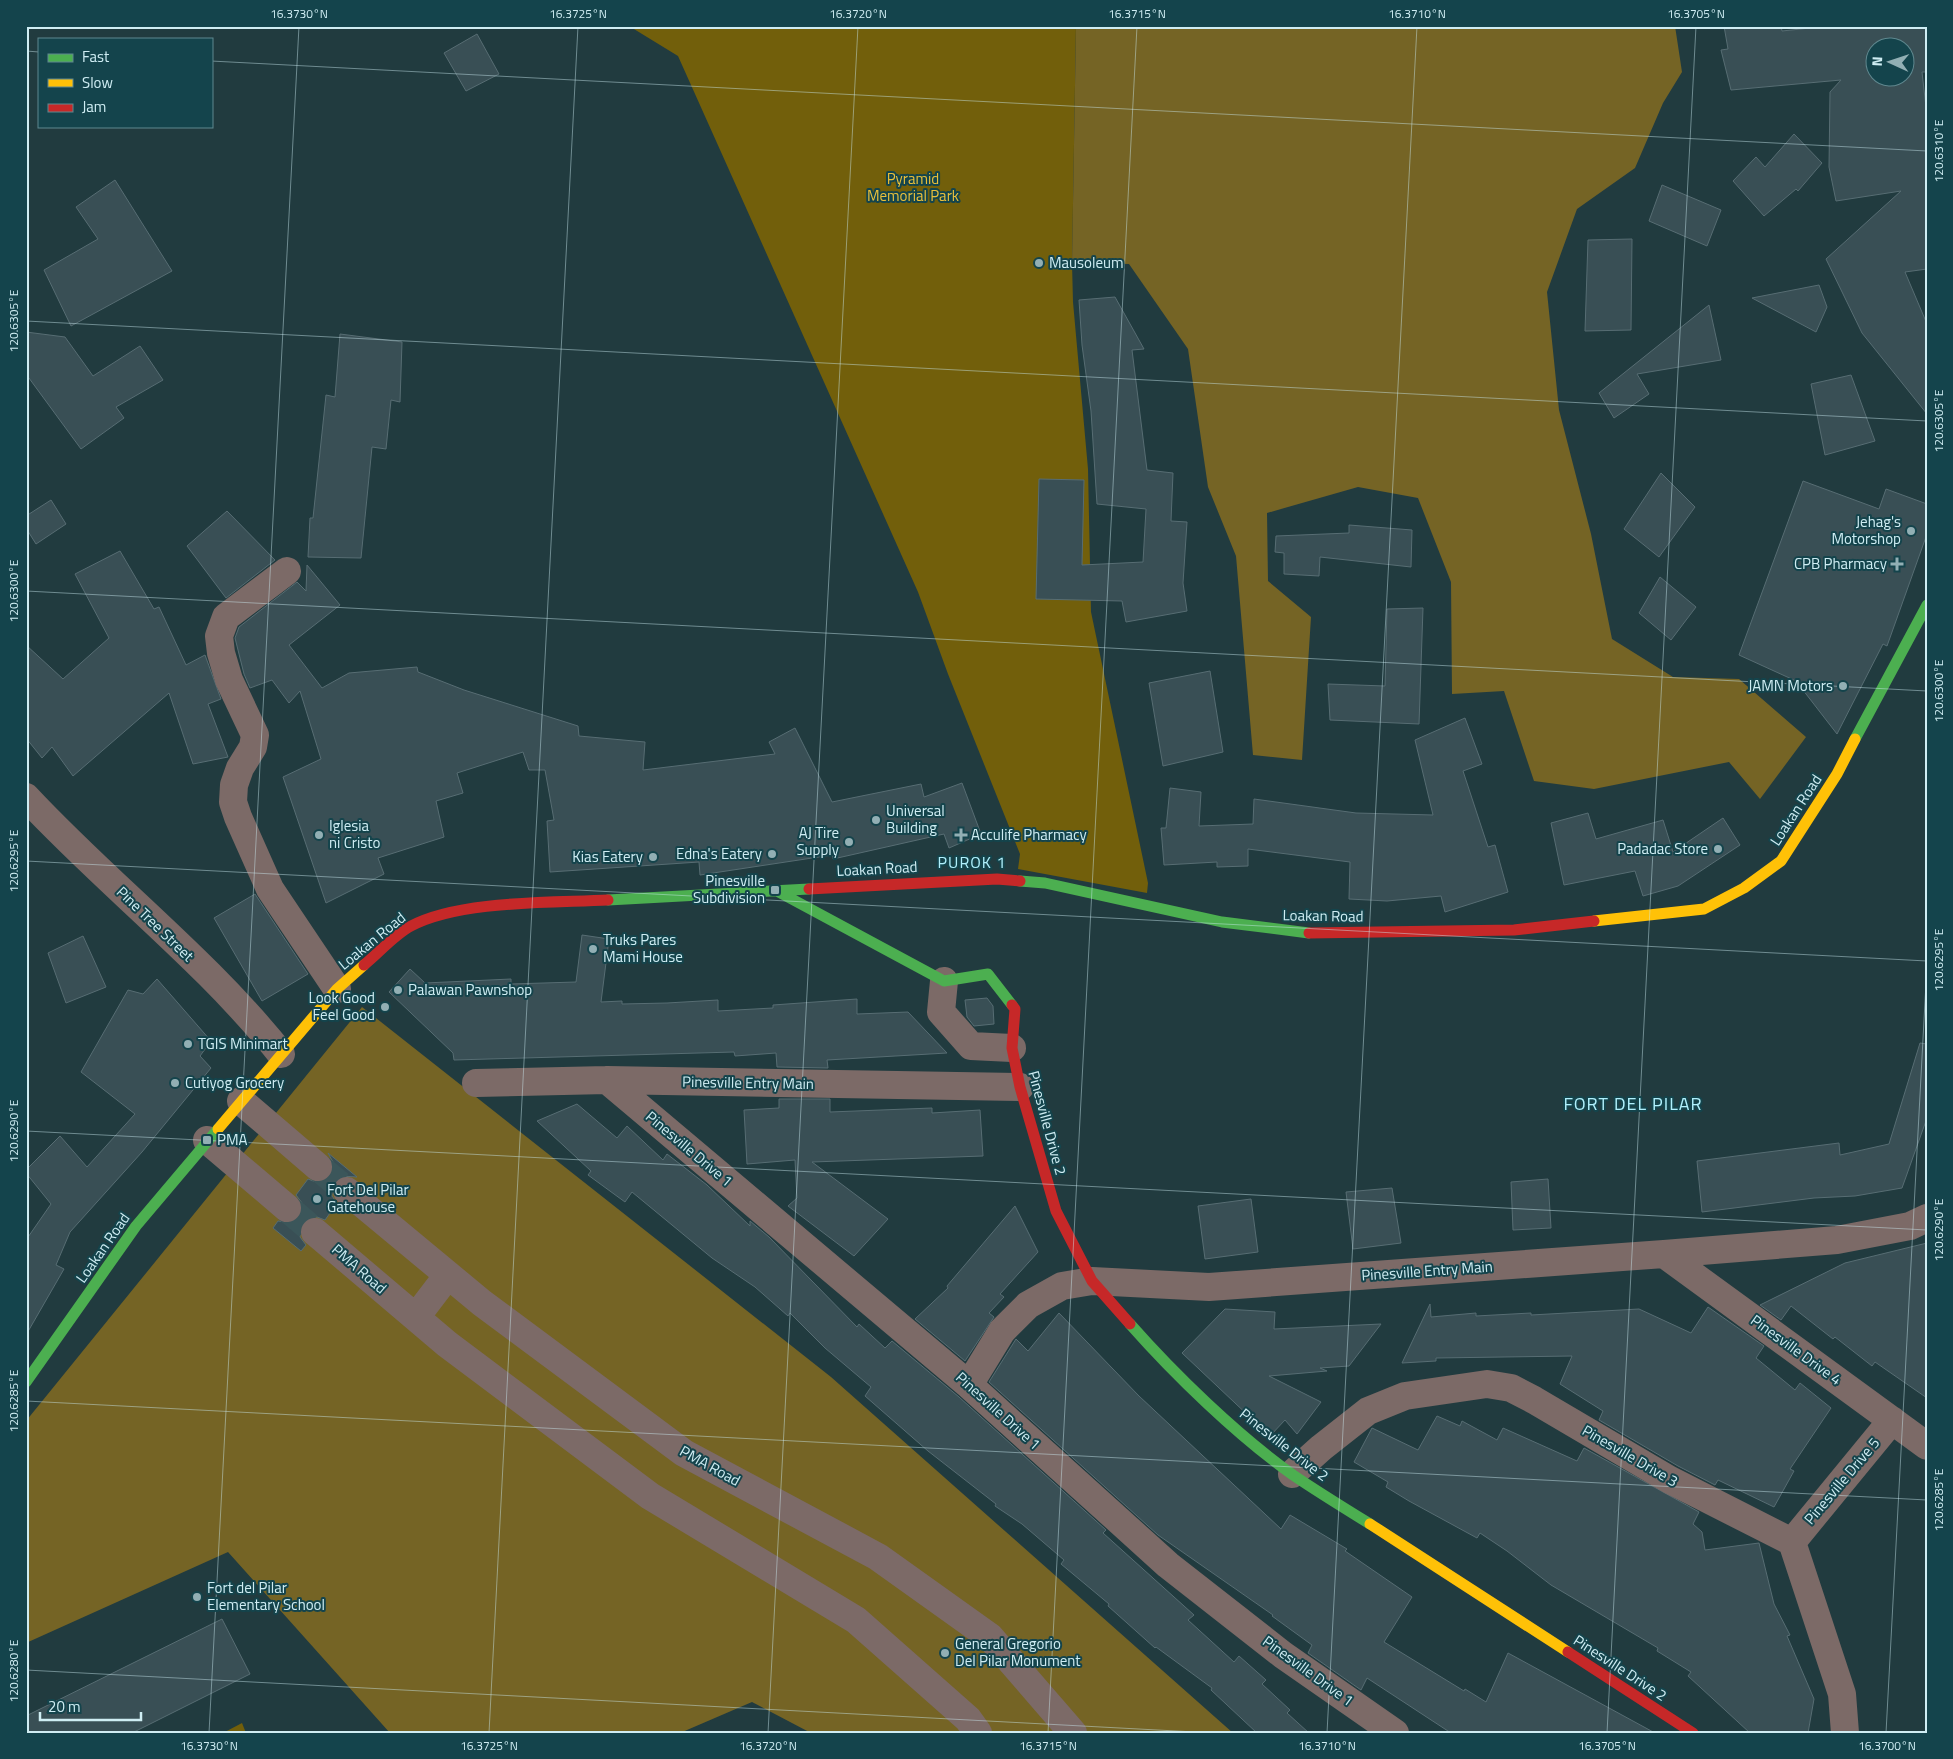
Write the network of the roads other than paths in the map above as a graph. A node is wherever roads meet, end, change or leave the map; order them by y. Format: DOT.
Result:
graph roads {
  1 [pos="287,571"];
  2 [pos="1927,604"];
  3 [pos="26,797"];
  4 [pos="775,890"];
  5 [pos="944,981"];
  6 [pos="337,989"];
  7 [pos="1012,1048"];
  8 [pos="281,1054"];
  9 [pos="607,1080"];
  10 [pos="476,1083"];
  11 [pos="1020,1087"];
  12 [pos="241,1101"];
  13 [pos="207,1140"];
  14 [pos="318,1166"];
  15 [pos="347,1191"];
  16 [pos="287,1208"];
  17 [pos="1927,1218"];
  18 [pos="316,1232"];
  19 [pos="1664,1254"];
  20 [pos="448,1275"];
  21 [pos="1092,1281"];
  22 [pos="416,1317"];
  23 [pos="26,1382"];
  24 [pos="969,1385"];
  25 [pos="1892,1420"];
  26 [pos="1927,1446"];
  27 [pos="1292,1474"];
  28 [pos="1792,1542"];
  29 [pos="978,1733"];
  30 [pos="1073,1733"];
  31 [pos="1395,1733"];
  32 [pos="1693,1733"];
  33 [pos="1845,1733"];
  1 -- 6 [label="street"];
  2 -- 4 [label="main road, Loakan Road"];
  3 -- 8 [label="street, Pine Tree Street"];
  4 -- 5 [label="main road"];
  4 -- 6 [label="main road, Loakan Road"];
  5 -- 7 [label="street"];
  5 -- 7 [label="main road"];
  6 -- 8 [label="main road, Loakan Road"];
  7 -- 11 [label="main road, Pinesville Drive 2"];
  8 -- 12 [label="main road, Loakan Road"];
  9 -- 10 [label="street, Pinesville Entry Main"];
  9 -- 11 [label="street, Pinesville Entry Main"];
  9 -- 24 [label="street, Pinesville Drive 1"];
  11 -- 21 [label="main road, Pinesville Drive 2"];
  12 -- 13 [label="main road, Loakan Road"];
  12 -- 14 [label="street"];
  13 -- 16 [label="street"];
  13 -- 23 [label="main road, Loakan Road"];
  15 -- 20 [label="street, PMA Road"];
  17 -- 19 [label="street, Pinesville Entry Main"];
  18 -- 22 [label="street, PMA Road"];
  19 -- 21 [label="street, Pinesville Entry Main"];
  19 -- 25 [label="street, Pinesville Drive 4"];
  20 -- 22 [label="street"];
  20 -- 30 [label="street, PMA Road"];
  21 -- 24 [label="street, Pinesville Entry Main"];
  21 -- 27 [label="main road, Pinesville Drive 2"];
  22 -- 29 [label="street, PMA Road"];
  24 -- 31 [label="street, Pinesville Drive 1"];
  25 -- 26 [label="street, Pinesville Drive 4"];
  25 -- 28 [label="street, Pinesville Drive 5"];
  27 -- 28 [label="street, Pinesville Drive 3"];
  27 -- 32 [label="main road, Pinesville Drive 2"];
  28 -- 33 [label="street"];
}
